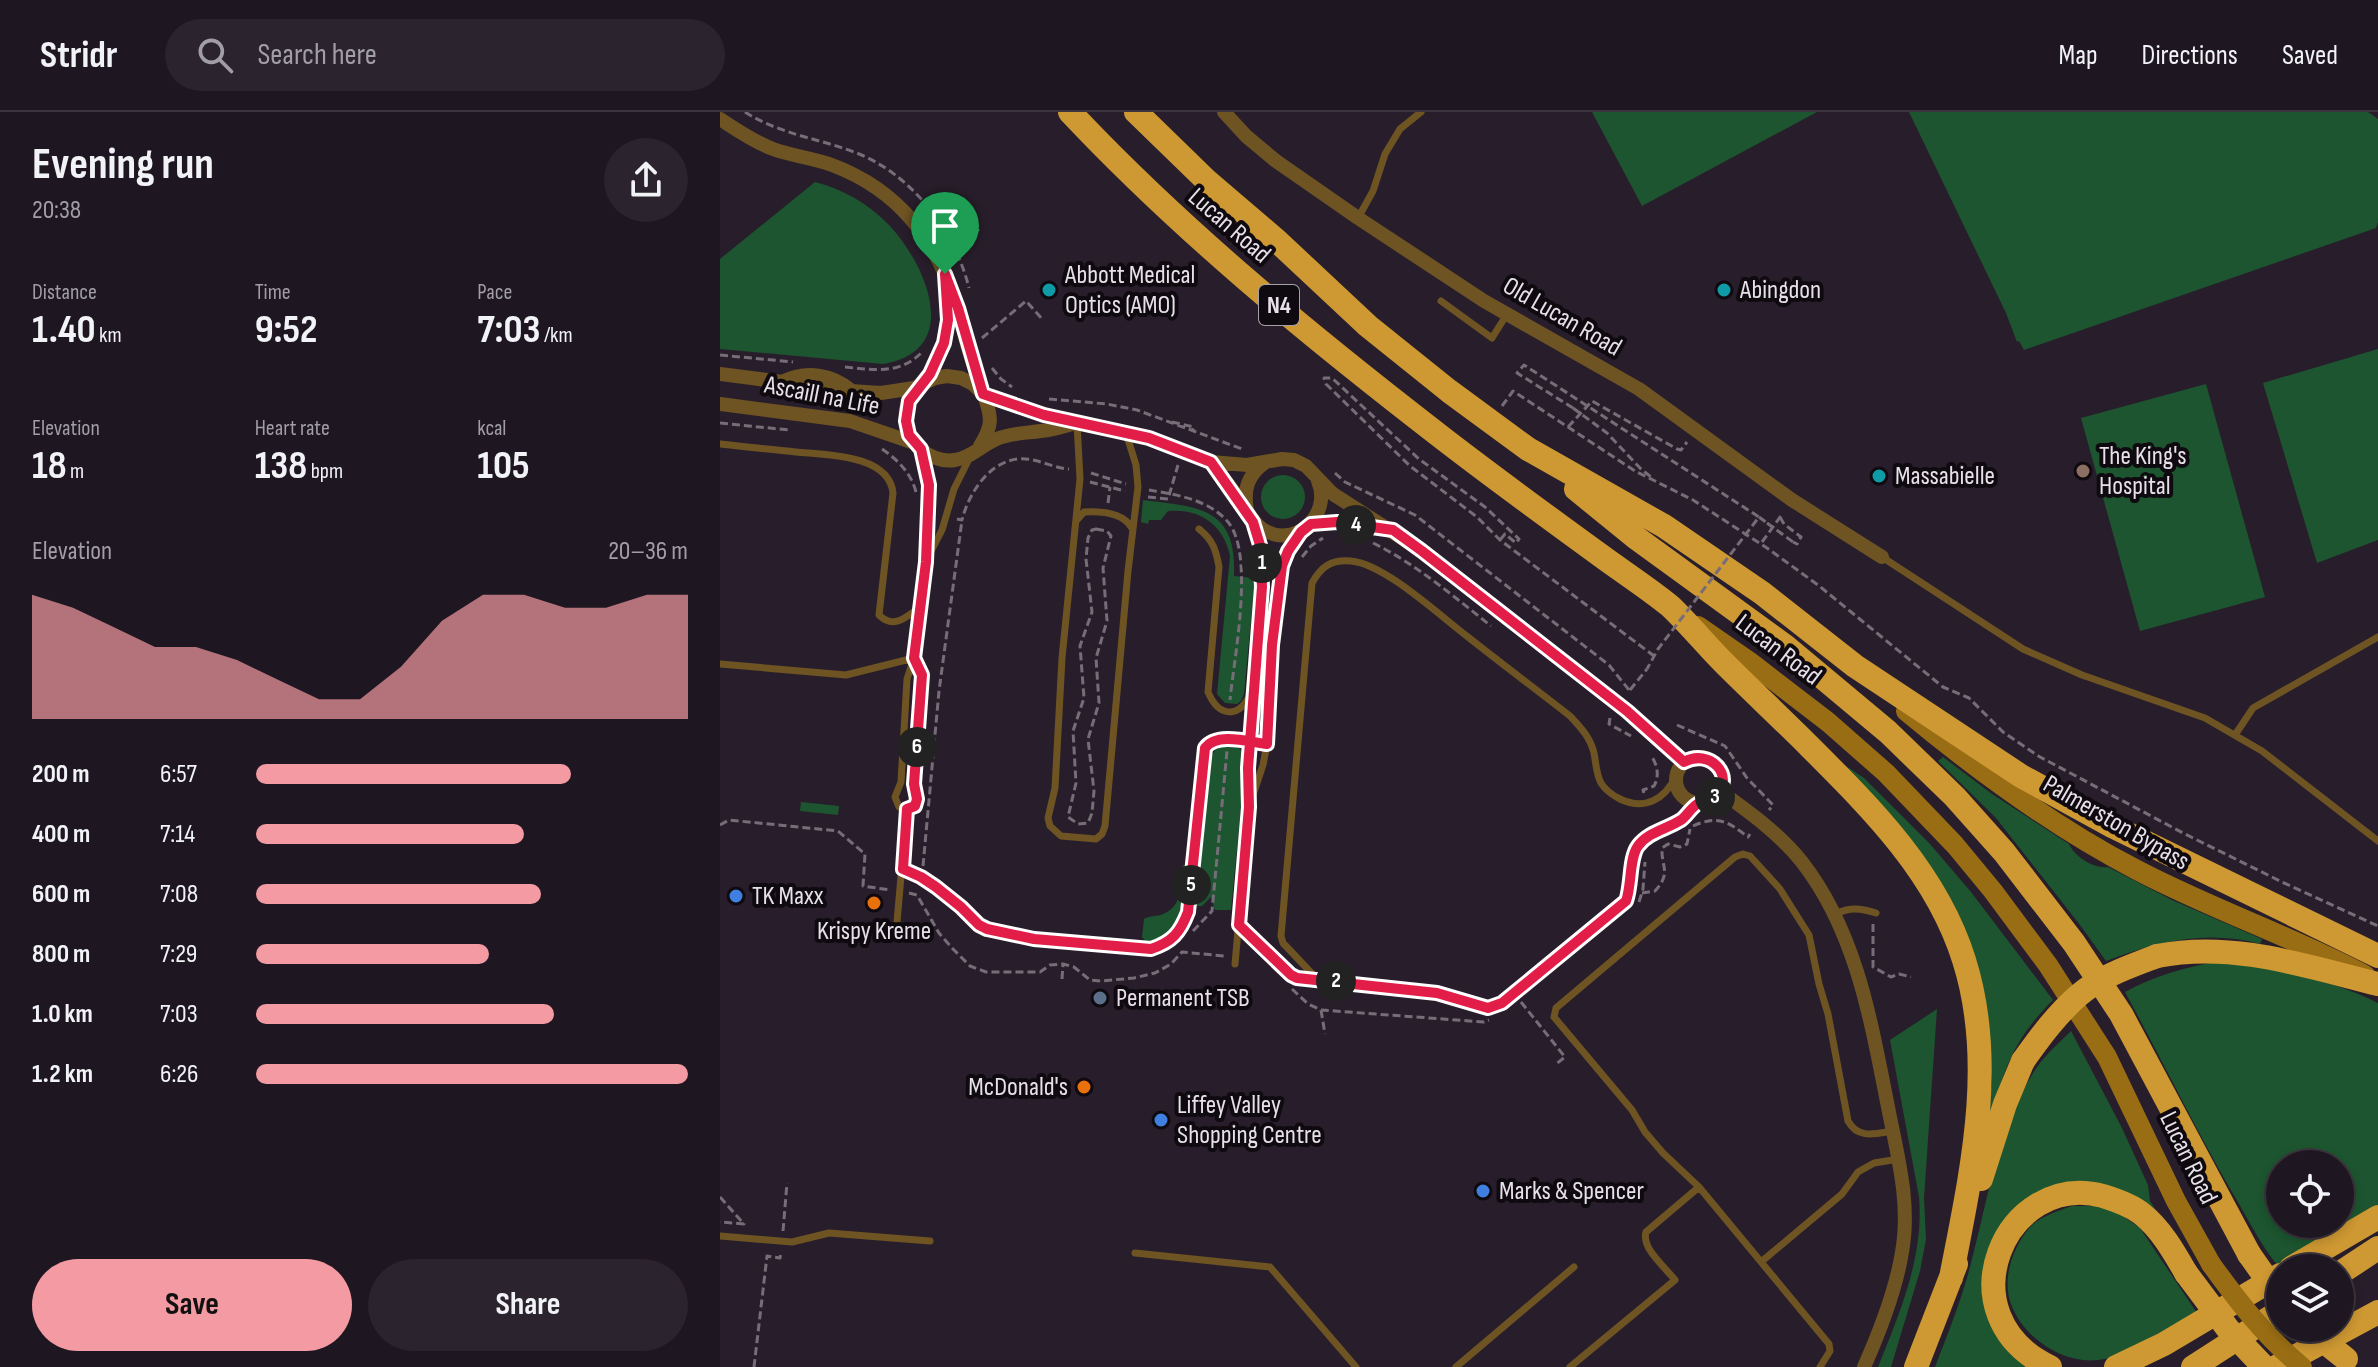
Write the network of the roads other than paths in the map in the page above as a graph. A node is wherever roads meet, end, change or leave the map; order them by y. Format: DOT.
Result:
graph roads {
  1 [pos="1070,112"];
  2 [pos="1136,112"];
  3 [pos="1224,112"];
  4 [pos="1421,112"];
  5 [pos="720,119"];
  6 [pos="1358,218"];
  7 [pos="945,274"];
  8 [pos="1441,301"];
  9 [pos="1507,314"];
  10 [pos="720,374"];
  11 [pos="922,385"];
  12 [pos="983,394"];
  13 [pos="720,404"];
  14 [pos="1077,423"];
  15 [pos="1125,431"];
  16 [pos="720,444"];
  17 [pos="918,446"];
  18 [pos="977,449"];
  19 [pos="1528,449"];
  20 [pos="1211,462"];
  21 [pos="1266,462"];
  22 [pos="1315,475"];
  23 [pos="1250,516"];
  24 [pos="1074,523"];
  25 [pos="1306,528"];
  26 [pos="1132,529"];
  27 [pos="1199,529"];
  28 [pos="1393,530"];
  29 [pos="1882,557"];
  30 [pos="926,562"];
  31 [pos="1670,606"];
  32 [pos="920,607"];
  33 [pos="2378,637"];
  34 [pos="914,658"];
  35 [pos="720,664"];
  36 [pos="1855,666"];
  37 [pos="1253,686"];
  38 [pos="2235,735"];
  39 [pos="1251,743"];
  40 [pos="1267,744"];
  41 [pos="1684,762"];
  42 [pos="1676,776"];
  43 [pos="1720,791"];
  44 [pos="1698,803"];
  45 [pos="1249,807"];
  46 [pos="907,809"];
  47 [pos="2378,841"];
  48 [pos="903,869"];
  49 [pos="1875,913"];
  50 [pos="1835,914"];
  51 [pos="1239,925"];
  52 [pos="896,933"];
  53 [pos="2378,956"];
  54 [pos="1235,960"];
  55 [pos="1317,979"];
  56 [pos="2378,982"];
  57 [pos="1893,1131"];
  58 [pos="1899,1159"];
  59 [pos="1699,1187"];
  60 [pos="2378,1217"];
  61 [pos="720,1236"];
  62 [pos="930,1241"];
  63 [pos="2378,1248"];
  64 [pos="1135,1253"];
  65 [pos="2315,1254"];
  66 [pos="1761,1262"];
  67 [pos="2354,1264"];
  68 [pos="1574,1267"];
  69 [pos="1951,1278"];
  70 [pos="2266,1278"];
  71 [pos="2266,1283"];
  72 [pos="2378,1298"];
  73 [pos="2378,1312"];
  74 [pos="2354,1314"];
  75 [pos="2266,1320"];
  76 [pos="2311,1342"];
  77 [pos="2325,1342"];
  78 [pos="2353,1363"];
  79 [pos="1356,1367"];
  80 [pos="1456,1367"];
  81 [pos="1570,1367"];
  82 [pos="1820,1367"];
  83 [pos="1864,1367"];
  84 [pos="1916,1367"];
  85 [pos="2050,1367"];
  86 [pos="2116,1367"];
  87 [pos="2193,1367"];
  88 [pos="2264,1367"];
  89 [pos="2274,1367"];
  90 [pos="2302,1367"];
  1 -- 31 [label="highway, Lucan Road / N4"];
  2 -- 19 [label="highway, Lucan Road / N4"];
  3 -- 6 [label="street, Old Lucan Road"];
  4 -- 6 [label="lane"];
  5 -- 7 [label="street"];
  6 -- 9 [label="street, Old Lucan Road"];
  7 -- 11 [label="street"];
  7 -- 12 [label="street"];
  8 -- 9 [label="lane"];
  9 -- 29 [label="street, Old Lucan Road"];
  10 -- 11 [label="street, Ascaill na Life"];
  11 -- 12 [label="street"];
  11 -- 17 [label="street"];
  12 -- 14 [label="street"];
  12 -- 18 [label="street"];
  13 -- 17 [label="street, Ascaill na Life"];
  14 -- 15 [label="street"];
  14 -- 18 [label="street"];
  14 -- 24 [label="lane"];
  15 -- 20 [label="street"];
  15 -- 26 [label="lane"];
  16 -- 32 [label="lane"];
  17 -- 18 [label="street"];
  17 -- 30 [label="lane"];
  18 -- 30 [label="lane"];
  19 -- 36 [label="highway, Lucan Road / N4"];
  19 -- 70 [label="highway, bridge"];
  20 -- 21 [label="street"];
  20 -- 23 [label="street"];
  21 -- 22 [label="street"];
  21 -- 23 [label="street"];
  22 -- 25 [label="street"];
  22 -- 28 [label="street"];
  23 -- 25 [label="street"];
  23 -- 37 [label="lane"];
  24 -- 26 [label="lane"];
  24 -- 26 [label="lane"];
  25 -- 28 [label="street"];
  25 -- 40 [label="lane"];
  27 -- 37 [label="lane"];
  28 -- 41 [label="street"];
  29 -- 38 [label="lane"];
  30 -- 32 [label="lane"];
  31 -- 69 [label="highway"];
  31 -- 90 [label="main road, Lucan Road, bridge"];
  32 -- 34 [label="lane"];
  33 -- 38 [label="lane"];
  34 -- 35 [label="lane"];
  34 -- 46 [label="lane"];
  34 -- 46 [label="lane"];
  36 -- 53 [label="highway, Lucan Road"];
  36 -- 56 [label="main road, Palmerston Bypass"];
  37 -- 39 [label="lane"];
  38 -- 47 [label="lane"];
  39 -- 40 [label="lane"];
  39 -- 45 [label="lane"];
  39 -- 48 [label="lane"];
  40 -- 45 [label="lane"];
  41 -- 42 [label="street"];
  41 -- 43 [label="street"];
  42 -- 44 [label="street"];
  42 -- 55 [label="lane"];
  43 -- 44 [label="street"];
  43 -- 50 [label="street"];
  44 -- 55 [label="lane"];
  45 -- 51 [label="lane"];
  46 -- 48 [label="lane"];
  48 -- 52 [label="lane"];
  49 -- 50 [label="lane"];
  50 -- 57 [label="street"];
  51 -- 54 [label="lane"];
  51 -- 55 [label="lane"];
  56 -- 69 [label="highway, bridge"];
  57 -- 58 [label="street"];
  57 -- 59 [label="lane"];
  58 -- 66 [label="lane"];
  58 -- 83 [label="street"];
  59 -- 66 [label="lane"];
  59 -- 81 [label="lane"];
  60 -- 65 [label="highway"];
  61 -- 62 [label="lane"];
  63 -- 67 [label="highway"];
  64 -- 79 [label="lane"];
  66 -- 82 [label="lane"];
  68 -- 80 [label="lane"];
  69 -- 84 [label="highway"];
  71 -- 86 [label="highway"];
  72 -- 74 [label="highway"];
  73 -- 89 [label="highway"];
  75 -- 87 [label="highway"];
  76 -- 89 [label="highway"];
  77 -- 78 [label="highway, bridge"];
  85 -- 88 [label="highway, bridge"];
}
